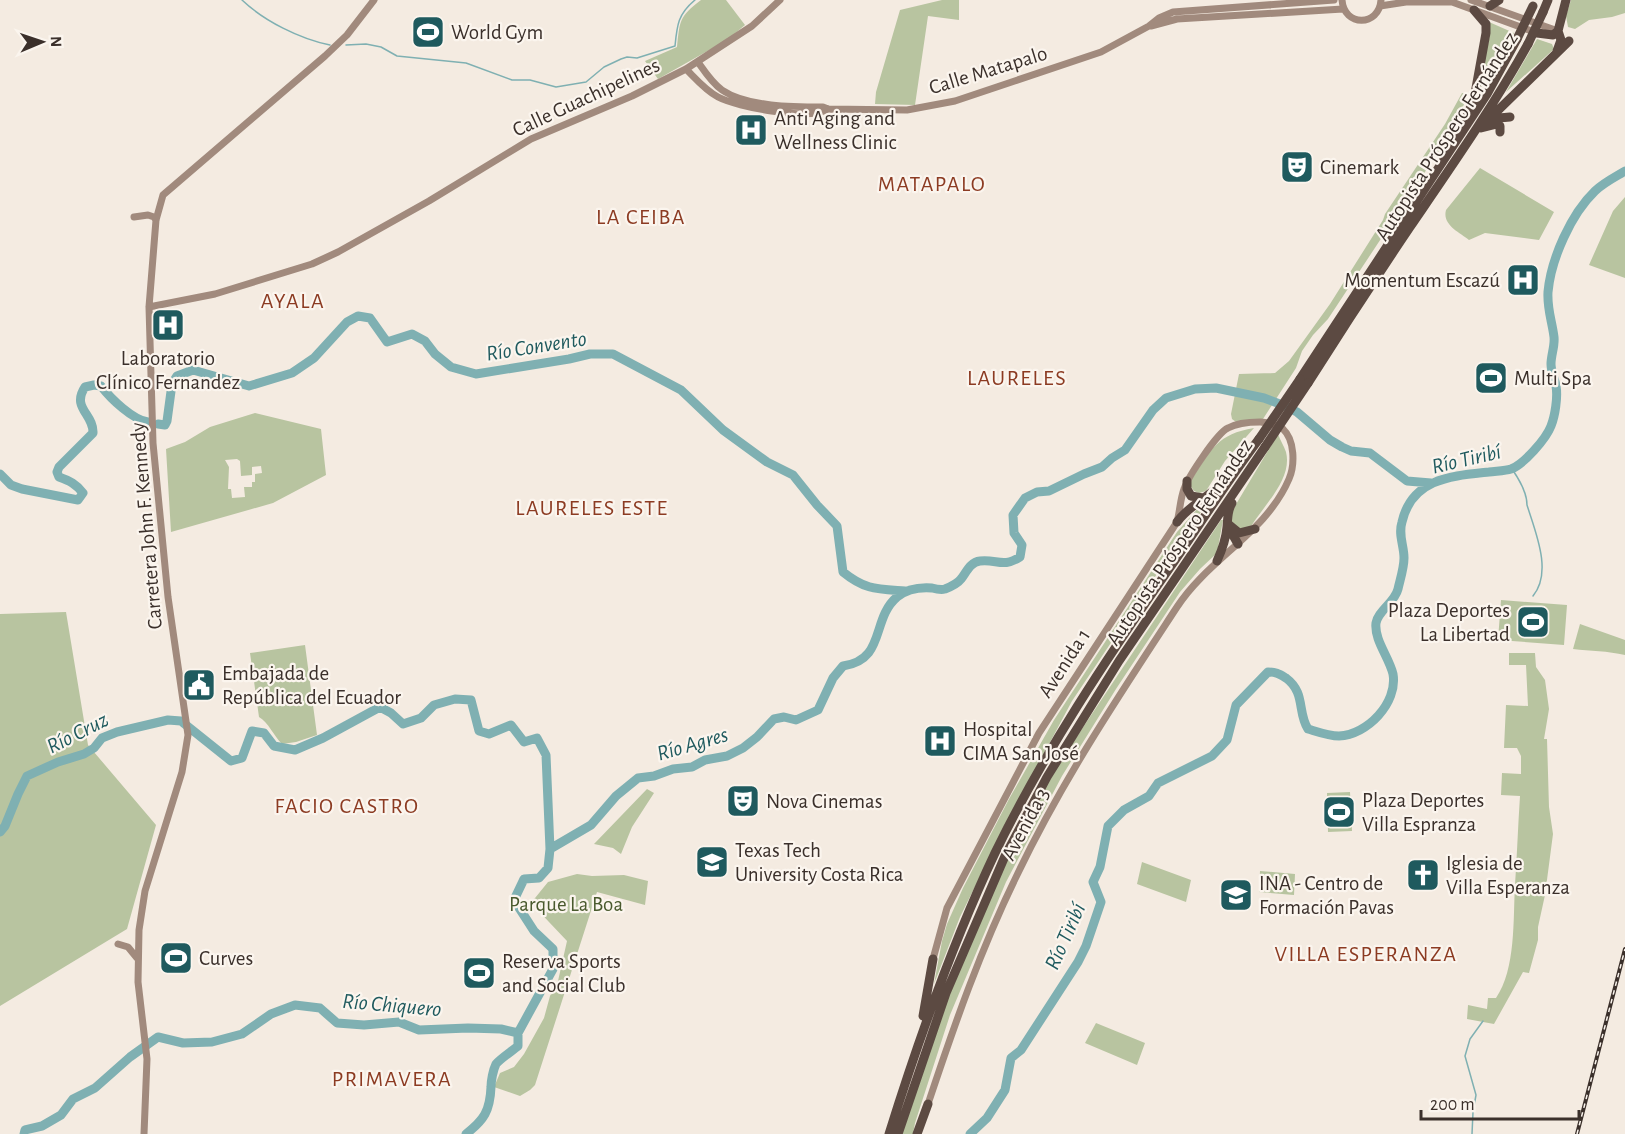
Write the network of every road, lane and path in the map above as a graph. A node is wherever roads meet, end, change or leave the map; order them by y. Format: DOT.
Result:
graph roads {
  1 [pos="374,0"];
  2 [pos="780,0"];
  3 [pos="1334,0"];
  4 [pos="1342,0"];
  5 [pos="1471,0"];
  6 [pos="1499,0"];
  7 [pos="1548,0"];
  8 [pos="1566,0"];
  9 [pos="1380,3"];
  10 [pos="1535,3"];
  11 [pos="1490,6"];
  12 [pos="1343,9"];
  13 [pos="1474,10"];
  14 [pos="1149,26"];
  15 [pos="1537,33"];
  16 [pos="1563,36"];
  17 [pos="698,62"];
  18 [pos="687,69"];
  19 [pos="828,109"];
  20 [pos="1510,117"];
  21 [pos="1488,119"];
  22 [pos="1481,128"];
  23 [pos="1500,132"];
  24 [pos="1447,155"];
  25 [pos="1442,180"];
  26 [pos="134,217"];
  27 [pos="156,220"];
  28 [pos="149,307"];
  29 [pos="1304,381"];
  30 [pos="1226,428"];
  31 [pos="1260,444"];
  32 [pos="1259,456"];
  33 [pos="1187,481"];
  34 [pos="1203,498"];
  35 [pos="1177,522"];
  36 [pos="1228,524"];
  37 [pos="1255,529"];
  38 [pos="1238,544"];
  39 [pos="1217,561"];
  40 [pos="118,944"];
  41 [pos="137,958"];
  42 [pos="933,959"];
  43 [pos="920,1037"];
  44 [pos="927,1104"];
  45 [pos="144,1134"];
  46 [pos="889,1134"];
  47 [pos="898,1134"];
  48 [pos="917,1134"];
  1 -- 27 [label="street, Carretera John F. Kennedy"];
  2 -- 17 [label="street, Calle Guachipelines"];
  3 -- 14 [label="street, Calle Matapalo"];
  4 -- 12 [label="street"];
  5 -- 11 [label="street"];
  6 -- 11 [label="highway"];
  7 -- 25 [label="highway, Autopista Próspero Fernández, bridge"];
  8 -- 16 [label="highway"];
  9 -- 12 [label="street"];
  9 -- 13 [label="street"];
  10 -- 24 [label="highway, Autopista Próspero Fernández, bridge"];
  11 -- 16 [label="street"];
  12 -- 14 [label="street, Calle Matapalo"];
  13 -- 15 [label="street"];
  13 -- 24 [label="highway"];
  14 -- 19 [label="street, Calle Matapalo"];
  15 -- 16 [label="highway"];
  16 -- 21 [label="highway"];
  17 -- 18 [label="street, Calle Guachipelines"];
  17 -- 19 [label="street, Calle Matapalo"];
  18 -- 19 [label="street, Calle Matapalo"];
  18 -- 28 [label="street, Calle Guachipelines"];
  20 -- 21 [label="highway"];
  21 -- 22 [label="highway"];
  22 -- 23 [label="highway"];
  22 -- 25 [label="highway"];
  24 -- 29 [label="highway, Autopista Próspero Fernández"];
  25 -- 29 [label="highway, Autopista Próspero Fernández"];
  26 -- 27 [label="street"];
  27 -- 28 [label="street, Carretera John F. Kennedy"];
  28 -- 41 [label="street, Carretera John F. Kennedy"];
  29 -- 31 [label="highway, Autopista Próspero Fernández, bridge"];
  30 -- 33 [label="street, Avenida 1"];
  30 -- 37 [label="street, Avenida 3"];
  31 -- 32 [label="highway, Autopista Próspero Fernández"];
  31 -- 34 [label="highway"];
  31 -- 43 [label="highway, Autopista Próspero Fernández"];
  32 -- 36 [label="highway"];
  32 -- 47 [label="highway, Autopista Próspero Fernández"];
  33 -- 34 [label="highway"];
  33 -- 35 [label="street, Avenida 1"];
  34 -- 35 [label="highway"];
  35 -- 42 [label="street, Avenida 1"];
  36 -- 37 [label="highway"];
  36 -- 38 [label="highway"];
  36 -- 39 [label="highway"];
  37 -- 38 [label="street, Avenida 3"];
  38 -- 39 [label="street, Avenida 3"];
  39 -- 44 [label="street, Avenida 3"];
  40 -- 41 [label="street"];
  41 -- 45 [label="street, Carretera John F. Kennedy"];
  42 -- 43 [label="highway"];
  43 -- 46 [label="highway, Autopista Próspero Fernández"];
  44 -- 48 [label="highway"];
}
